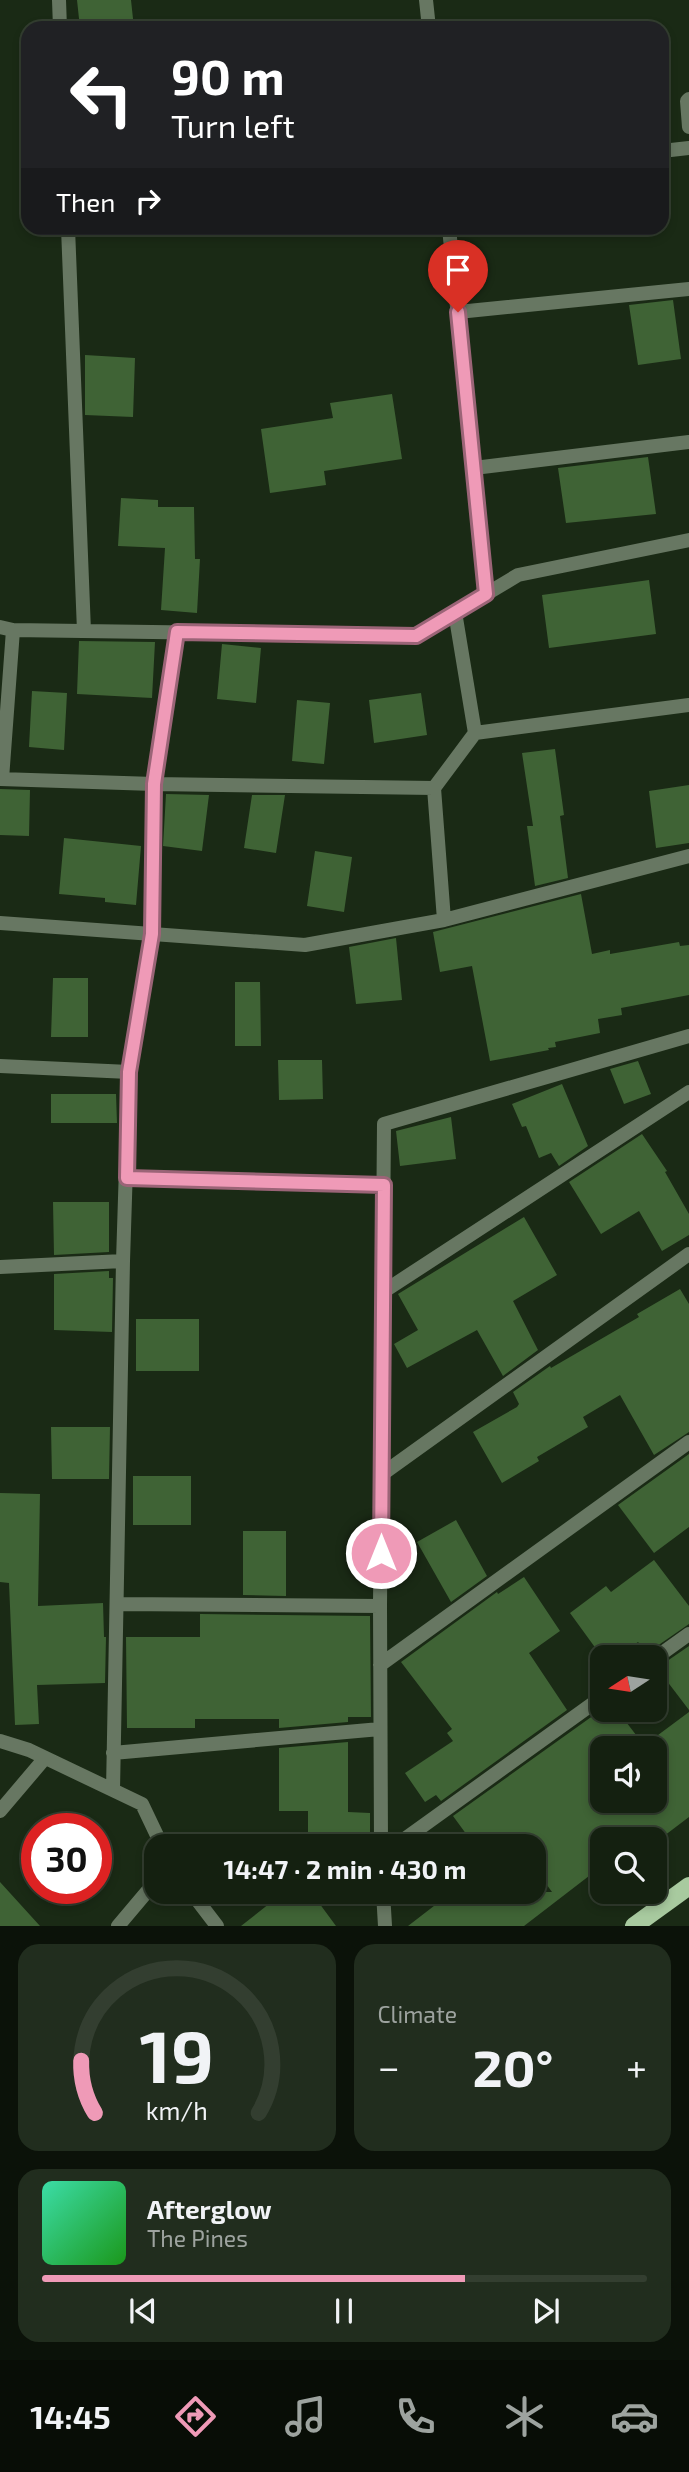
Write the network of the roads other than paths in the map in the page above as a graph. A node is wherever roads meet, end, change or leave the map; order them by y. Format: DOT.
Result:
graph roads {
  1 [pos="59,0"];
  2 [pos="426,0"];
  3 [pos="60,21"];
  4 [pos="428,21"];
  5 [pos="689,99"];
  6 [pos="689,122"];
  7 [pos="689,127"];
  8 [pos="689,148"];
  9 [pos="669,150"];
  10 [pos="68,235"];
  11 [pos="450,235"];
  12 [pos="689,289"];
  13 [pos="458,312"];
  14 [pos="689,442"];
  15 [pos="474,468"];
  16 [pos="689,540"];
  17 [pos="486,594"];
  18 [pos="455,612"];
  19 [pos="6,629"];
  20 [pos="84,631"];
  21 [pos="177,632"];
  22 [pos="689,705"];
  23 [pos="475,733"];
  24 [pos="1,779"];
  25 [pos="154,784"];
  26 [pos="434,788"];
  27 [pos="689,856"];
  28 [pos="444,920"];
  29 [pos="0,923"];
  30 [pos="152,934"];
  31 [pos="689,1036"];
  32 [pos="0,1066"];
  33 [pos="129,1072"];
  34 [pos="689,1093"];
  35 [pos="127,1178"];
  36 [pos="384,1185"];
  37 [pos="689,1254"];
  38 [pos="123,1261"];
  39 [pos="0,1267"];
  40 [pos="383,1292"];
  41 [pos="689,1442"];
  42 [pos="381,1475"];
  43 [pos="117,1604"];
  44 [pos="380,1606"];
  45 [pos="689,1634"];
  46 [pos="667,1650"];
  47 [pos="380,1665"];
  48 [pos="590,1706"];
  49 [pos="380,1730"];
  50 [pos="0,1741"];
  51 [pos="113,1753"];
  52 [pos="45,1758"];
  53 [pos="113,1790"];
  54 [pos="0,1811"];
  55 [pos="156,1834"];
  56 [pos="381,1834"];
  57 [pos="412,1834"];
  58 [pos="689,1886"];
  59 [pos="144,1895"];
  60 [pos="200,1904"];
  61 [pos="384,1904"];
  62 [pos="118,1926"];
  63 [pos="216,1926"];
  64 [pos="385,1926"];
  65 [pos="634,1926"];
  1 -- 3 [label="street"];
  2 -- 4 [label="street"];
  5 -- 6 [label="street"];
  6 -- 7 [label="street"];
  8 -- 9 [label="street"];
  10 -- 20 [label="street"];
  11 -- 13 [label="street"];
  12 -- 13 [label="street"];
  13 -- 15 [label="street"];
  14 -- 15 [label="street"];
  15 -- 17 [label="street"];
  16 -- 17 [label="street"];
  17 -- 18 [label="street"];
  18 -- 21 [label="street"];
  18 -- 23 [label="street"];
  19 -- 20 [label="street"];
  19 -- 24 [label="street"];
  20 -- 21 [label="street"];
  21 -- 25 [label="street"];
  22 -- 23 [label="street"];
  23 -- 26 [label="street"];
  24 -- 25 [label="street"];
  25 -- 26 [label="street"];
  25 -- 30 [label="street"];
  26 -- 28 [label="street"];
  27 -- 28 [label="street"];
  28 -- 30 [label="street"];
  29 -- 30 [label="street"];
  30 -- 33 [label="street"];
  31 -- 36 [label="street"];
  32 -- 33 [label="street"];
  33 -- 35 [label="street"];
  34 -- 40 [label="street"];
  35 -- 36 [label="street"];
  35 -- 38 [label="street"];
  36 -- 40 [label="street"];
  37 -- 42 [label="street"];
  38 -- 39 [label="street"];
  38 -- 43 [label="street"];
  40 -- 42 [label="street"];
  41 -- 47 [label="street"];
  42 -- 44 [label="street"];
  43 -- 44 [label="street"];
  43 -- 51 [label="street"];
  44 -- 47 [label="street"];
  45 -- 46 [label="street"];
  47 -- 49 [label="street"];
  48 -- 57 [label="street"];
  49 -- 51 [label="street"];
  49 -- 56 [label="street"];
  50 -- 52 [label="street"];
  51 -- 53 [label="street"];
  52 -- 53 [label="street"];
  52 -- 54 [label="street"];
  53 -- 55 [label="street"];
  58 -- 65 [label="main road"];
  59 -- 62 [label="street"];
  60 -- 63 [label="street"];
  61 -- 64 [label="street"];
}
